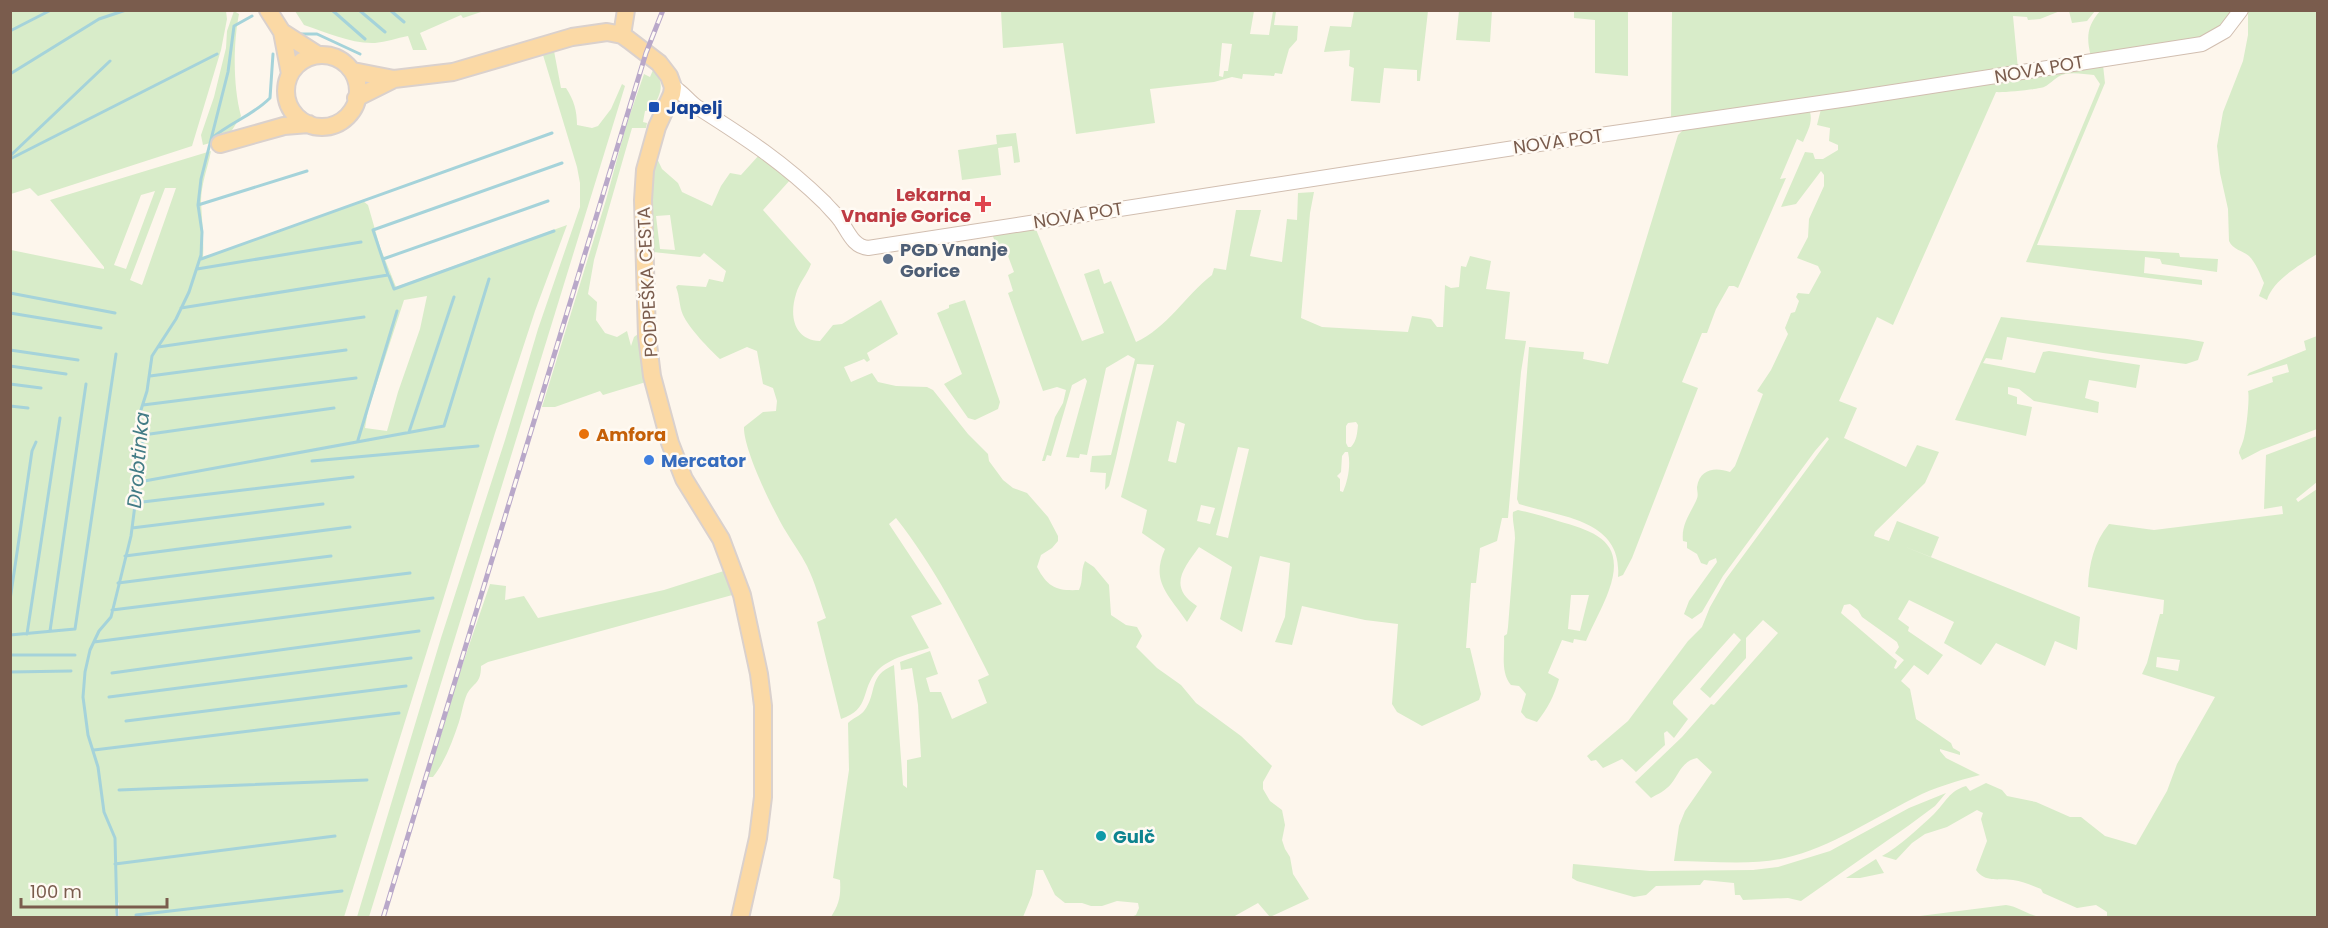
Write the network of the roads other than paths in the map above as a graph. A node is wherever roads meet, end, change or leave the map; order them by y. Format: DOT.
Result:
graph roads {
  1 [pos="268,10"];
  2 [pos="626,10"];
  3 [pos="2241,10"];
  4 [pos="282,32"];
  5 [pos="622,35"];
  6 [pos="318,55"];
  7 [pos="352,71"];
  8 [pos="290,74"];
  9 [pos="394,79"];
  10 [pos="285,93"];
  11 [pos="671,94"];
  12 [pos="356,98"];
  13 [pos="309,124"];
  14 [pos="249,135"];
  15 [pos="220,144"];
  16 [pos="740,918"];
  1 -- 4 [label="main road"];
  2 -- 5 [label="main road"];
  3 -- 11 [label="street, NOVA POT"];
  4 -- 6 [label="main road"];
  4 -- 8 [label="main road"];
  5 -- 9 [label="main road"];
  5 -- 11 [label="main road"];
  6 -- 7 [label="main road"];
  6 -- 8 [label="main road"];
  7 -- 9 [label="main road"];
  7 -- 12 [label="main road"];
  8 -- 10 [label="main road"];
  9 -- 12 [label="main road"];
  10 -- 13 [label="main road"];
  10 -- 14 [label="main road"];
  11 -- 16 [label="main road, PODPEŠKA CESTA"];
  12 -- 13 [label="main road"];
  13 -- 14 [label="main road"];
  14 -- 15 [label="main road"];
}
